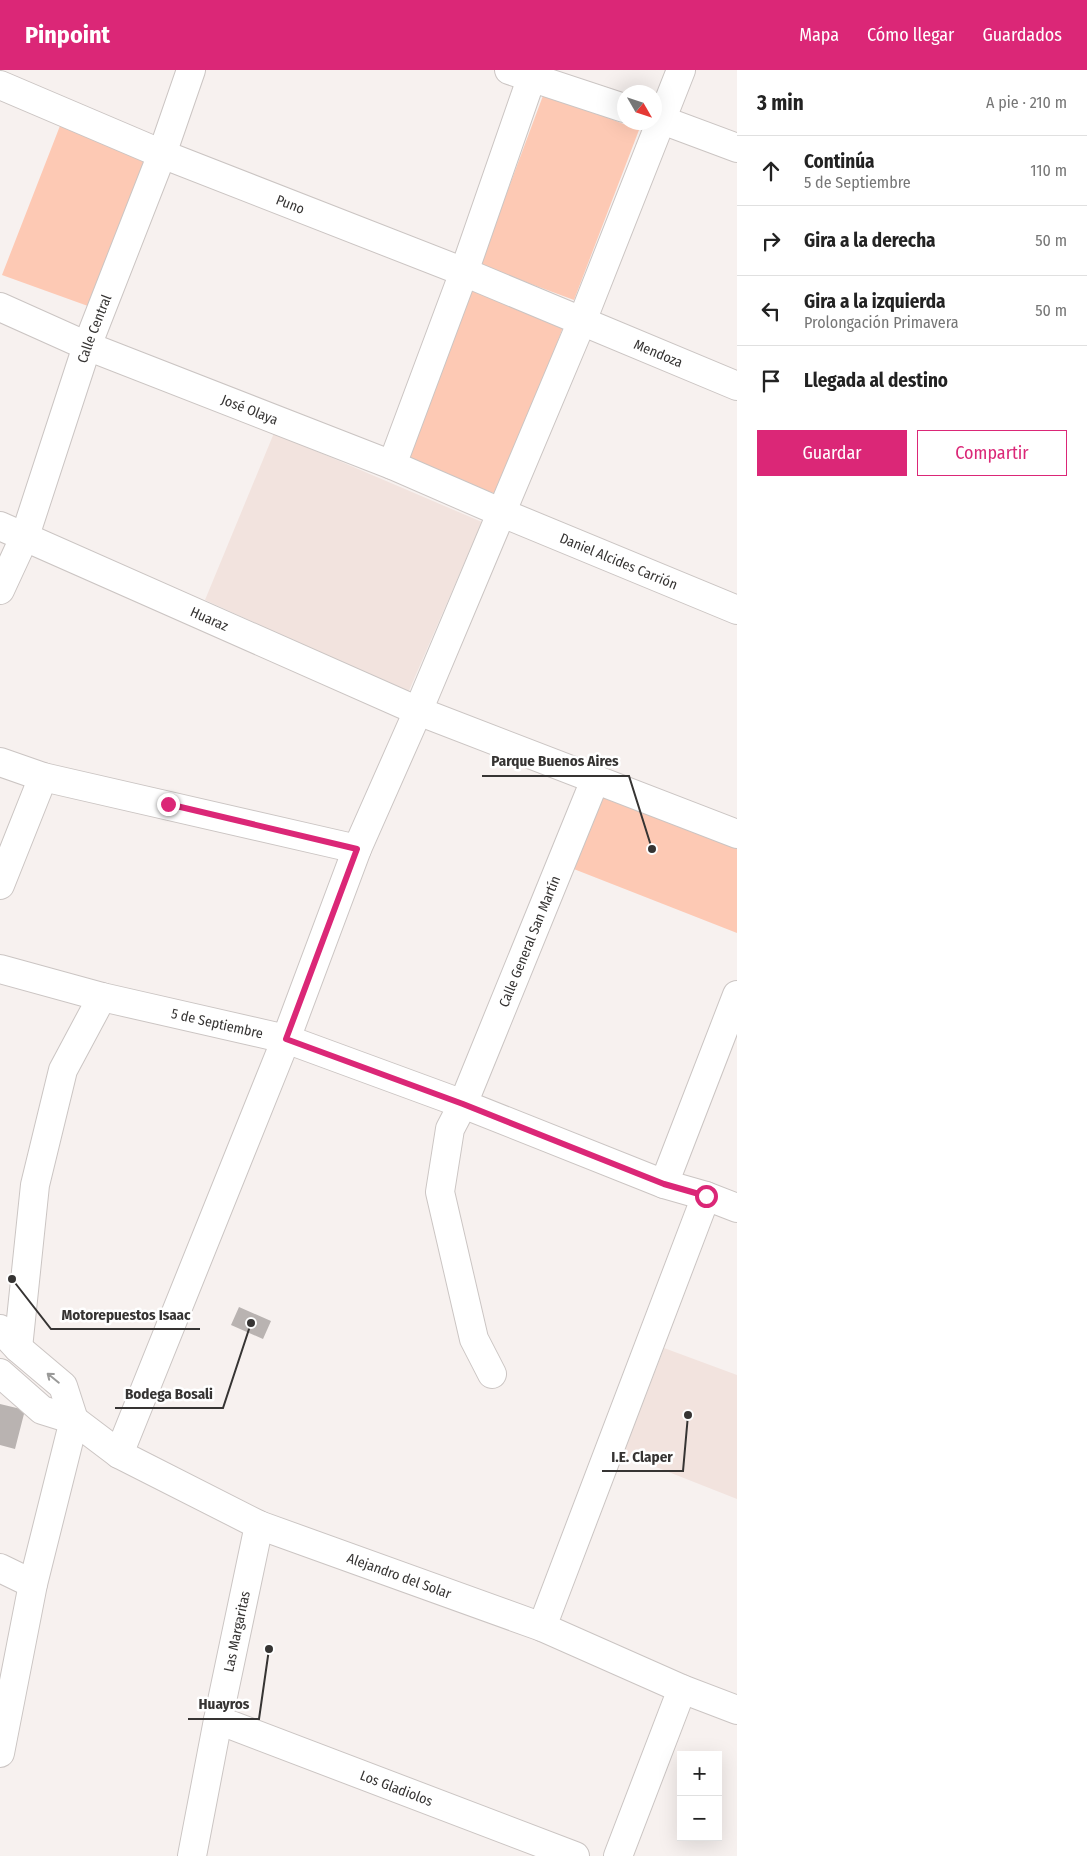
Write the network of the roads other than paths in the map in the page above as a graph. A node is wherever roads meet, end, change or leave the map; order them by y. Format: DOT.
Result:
graph roads {
  1 [pos="191,70"];
  2 [pos="681,70"];
  3 [pos="520,74"];
  4 [pos="0,85"];
  5 [pos="617,106"];
  6 [pos="662,111"];
  7 [pos="662,119"];
  8 [pos="654,130"];
  9 [pos="737,148"];
  10 [pos="162,154"];
  11 [pos="464,272"];
  12 [pos="0,307"];
  13 [pos="582,320"];
  14 [pos="87,346"];
  15 [pos="737,386"];
  16 [pos="392,465"];
  17 [pos="500,512"];
  18 [pos="0,526"];
  19 [pos="25,536"];
  20 [pos="0,590"];
  21 [pos="737,610"];
  22 [pos="418,711"];
  23 [pos="0,762"];
  24 [pos="43,777"];
  25 [pos="595,780"];
  26 [pos="737,834"];
  27 [pos="357,849"];
  28 [pos="0,886"];
  29 [pos="0,969"];
  30 [pos="737,995"];
  31 [pos="102,997"];
  32 [pos="286,1039"];
  33 [pos="463,1104"];
  34 [pos="664,1184"];
  35 [pos="706,1196"];
  36 [pos="737,1208"];
  37 [pos="9,1339"];
  38 [pos="0,1373"];
  39 [pos="492,1374"];
  40 [pos="74,1420"];
  41 [pos="119,1454"];
  42 [pos="259,1525"];
  43 [pos="0,1568"];
  44 [pos="33,1584"];
  45 [pos="542,1627"];
  46 [pos="682,1689"];
  47 [pos="737,1710"];
  48 [pos="218,1720"];
  49 [pos="0,1753"];
  50 [pos="192,1856"];
  51 [pos="575,1856"];
  52 [pos="618,1856"];
  1 -- 10 [label="street, Calle Central"];
  2 -- 6 [label="street"];
  3 -- 5 [label="street"];
  3 -- 11 [label="street"];
  4 -- 10 [label="street, Puno"];
  7 -- 9 [label="street"];
  8 -- 13 [label="street"];
  10 -- 11 [label="street, Puno"];
  10 -- 14 [label="street, Calle Central"];
  11 -- 13 [label="street, Puno"];
  11 -- 16 [label="street"];
  12 -- 14 [label="street, José Olaya"];
  13 -- 15 [label="street, Mendoza"];
  13 -- 17 [label="street"];
  14 -- 16 [label="street, José Olaya"];
  14 -- 19 [label="street, Calle Central"];
  16 -- 17 [label="street, José Olaya"];
  17 -- 21 [label="street, Daniel Alcides Carrión"];
  17 -- 22 [label="street"];
  18 -- 19 [label="street, Huaraz"];
  19 -- 20 [label="street, Calle Central"];
  19 -- 22 [label="street, Huaraz"];
  22 -- 25 [label="street, Huaraz"];
  22 -- 27 [label="street"];
  23 -- 24 [label="street"];
  24 -- 27 [label="street"];
  24 -- 28 [label="street"];
  25 -- 26 [label="street, Huaraz"];
  25 -- 33 [label="street, Calle General San Martín"];
  27 -- 32 [label="street"];
  29 -- 31 [label="street, 5 de Septiembre"];
  30 -- 34 [label="street"];
  31 -- 32 [label="street, 5 de Septiembre"];
  31 -- 37 [label="street"];
  32 -- 33 [label="street, 5 de Septiembre"];
  32 -- 41 [label="street"];
  33 -- 34 [label="street, 5 de Septiembre"];
  33 -- 39 [label="street, Calle General San Martín"];
  34 -- 35 [label="street, 5 de Septiembre"];
  35 -- 36 [label="street, 5 de Septiembre"];
  35 -- 45 [label="street"];
  40 -- 37 [label="street, one-way"];
  38 -- 40 [label="street, Alejandro del Solar"];
  40 -- 41 [label="street, Alejandro del Solar"];
  40 -- 44 [label="street"];
  41 -- 42 [label="street, Alejandro del Solar"];
  42 -- 45 [label="street, Alejandro del Solar"];
  42 -- 48 [label="street, Las Margaritas"];
  43 -- 44 [label="street"];
  44 -- 49 [label="street"];
  45 -- 46 [label="street, Alejandro del Solar"];
  46 -- 47 [label="street, Alejandro del Solar"];
  46 -- 52 [label="street"];
  48 -- 50 [label="street, Las Margaritas"];
  48 -- 51 [label="street, Los Gladiolos"];
}
